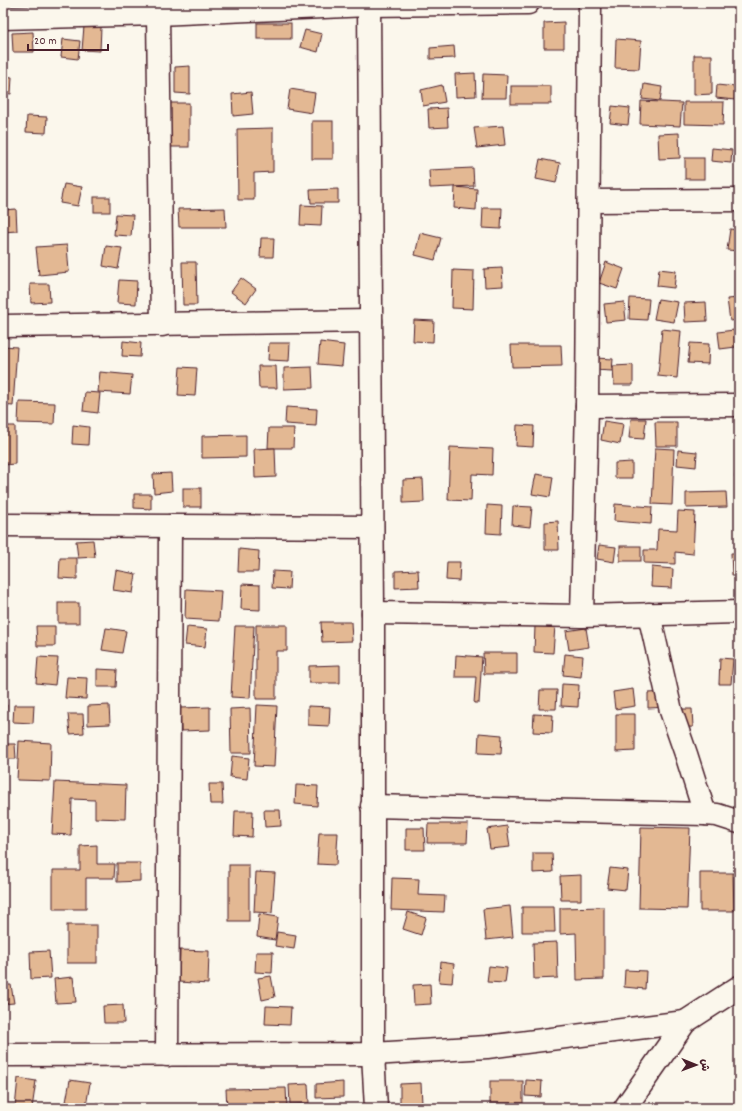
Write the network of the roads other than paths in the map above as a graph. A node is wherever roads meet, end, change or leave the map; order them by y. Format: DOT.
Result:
graph roads {
  1 [pos="528,3"];
  2 [pos="590,3"];
  3 [pos="369,4"];
  4 [pos="158,14"];
  5 [pos="3,18"];
  6 [pos="739,200"];
  7 [pos="589,201"];
  8 [pos="370,321"];
  9 [pos="162,324"];
  10 [pos="3,326"];
  11 [pos="739,405"];
  12 [pos="587,406"];
  13 [pos="3,525"];
  14 [pos="170,526"];
  15 [pos="372,527"];
  16 [pos="739,612"];
  17 [pos="372,613"];
  18 [pos="648,614"];
  19 [pos="582,616"];
  20 [pos="372,806"];
  21 [pos="705,814"];
  22 [pos="739,822"];
  23 [pos="739,987"];
  24 [pos="685,1022"];
  25 [pos="373,1054"];
  26 [pos="3,1055"];
  27 [pos="167,1055"];
  28 [pos="376,1108"];
  29 [pos="625,1108"];
  1 -- 3 [label="street"];
  2 -- 7 [label="street"];
  3 -- 4 [label="street"];
  3 -- 8 [label="street"];
  4 -- 5 [label="street"];
  4 -- 9 [label="street"];
  6 -- 7 [label="street"];
  7 -- 12 [label="street"];
  8 -- 9 [label="street"];
  8 -- 15 [label="street"];
  9 -- 10 [label="street"];
  11 -- 12 [label="street"];
  12 -- 19 [label="street"];
  13 -- 14 [label="street"];
  14 -- 15 [label="street"];
  14 -- 27 [label="street"];
  15 -- 17 [label="street"];
  16 -- 18 [label="street"];
  17 -- 19 [label="street"];
  17 -- 20 [label="street"];
  18 -- 19 [label="street"];
  18 -- 21 [label="street"];
  20 -- 21 [label="street"];
  20 -- 25 [label="street"];
  21 -- 22 [label="street"];
  23 -- 24 [label="street"];
  24 -- 25 [label="street"];
  24 -- 29 [label="street"];
  25 -- 27 [label="street"];
  25 -- 28 [label="street"];
  26 -- 27 [label="street"];
}
